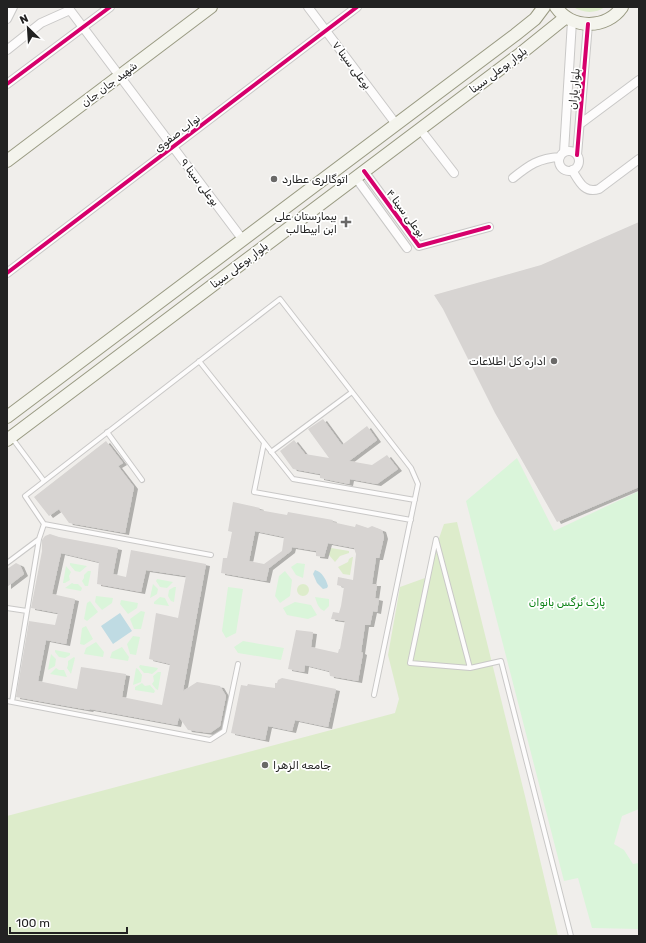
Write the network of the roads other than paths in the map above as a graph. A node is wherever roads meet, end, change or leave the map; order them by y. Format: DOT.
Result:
graph roads {
  1 [pos="13,7"];
  2 [pos="110,7"];
  3 [pos="211,7"];
  4 [pos="308,7"];
  5 [pos="357,7"];
  6 [pos="544,7"];
  7 [pos="556,7"];
  8 [pos="622,7"];
  9 [pos="70,8"];
  10 [pos="7,19"];
  11 [pos="569,19"];
  12 [pos="588,24"];
  13 [pos="83,28"];
  14 [pos="326,30"];
  15 [pos="7,50"];
  16 [pos="119,76"];
  17 [pos="639,80"];
  18 [pos="7,84"];
  19 [pos="396,124"];
  20 [pos="580,124"];
  21 [pos="420,129"];
  22 [pos="173,147"];
  23 [pos="562,154"];
  24 [pos="577,155"];
  25 [pos="639,159"];
  26 [pos="7,160"];
  27 [pos="348,160"];
  28 [pos="572,170"];
  29 [pos="454,173"];
  30 [pos="362,177"];
  31 [pos="513,178"];
  32 [pos="393,210"];
  33 [pos="384,216"];
  34 [pos="489,227"];
  35 [pos="243,240"];
  36 [pos="407,248"];
  37 [pos="7,273"];
  38 [pos="199,361"];
  39 [pos="352,392"];
  40 [pos="7,417"];
  41 [pos="107,432"];
  42 [pos="9,438"];
  43 [pos="264,443"];
  44 [pos="271,452"];
  45 [pos="142,480"];
  46 [pos="44,481"];
  47 [pos="415,500"];
  48 [pos="411,520"];
  49 [pos="44,524"];
  50 [pos="39,539"];
  51 [pos="211,555"];
  52 [pos="7,563"];
  53 [pos="7,608"];
  54 [pos="27,611"];
  55 [pos="238,664"];
  56 [pos="470,668"];
  57 [pos="374,695"];
  58 [pos="9,702"];
  59 [pos="571,936"];
  1 -- 10 [label="street"];
  2 -- 13 [label="street"];
  3 -- 16 [label="main road, شهید جان جان"];
  4 -- 14 [label="street, بوعلی سینا ۷"];
  5 -- 14 [label="street, نواب صفوی"];
  6 -- 19 [label="main road, بلوار بوعلی سینا"];
  7 -- 11 [label="main road"];
  8 -- 12 [label="main road"];
  9 -- 13 [label="street, بوعلی سینا ۹"];
  9 -- 15 [label="street"];
  11 -- 12 [label="main road"];
  11 -- 21 [label="main road, بلوار بوعلی سینا"];
  11 -- 23 [label="street, بلوار یاران"];
  12 -- 20 [label="street, بلوار یاران"];
  13 -- 16 [label="street, بوعلی سینا ۹"];
  13 -- 18 [label="street"];
  14 -- 19 [label="street, بوعلی سینا ۷"];
  14 -- 22 [label="street, نواب صفوی"];
  16 -- 22 [label="street, بوعلی سینا ۹"];
  16 -- 26 [label="main road, شهید جان جان"];
  17 -- 20 [label="street"];
  19 -- 27 [label="main road, بلوار بوعلی سینا"];
  20 -- 24 [label="street, بلوار یاران"];
  21 -- 29 [label="street"];
  21 -- 30 [label="main road, بلوار بوعلی سینا"];
  22 -- 35 [label="street, بوعلی سینا ۹"];
  22 -- 37 [label="street, نواب صفوی"];
  23 -- 24 [label="street"];
  23 -- 28 [label="street"];
  23 -- 31 [label="street"];
  24 -- 28 [label="street"];
  25 -- 28 [label="street"];
  27 -- 30 [label="main road"];
  27 -- 35 [label="main road, بلوار بوعلی سینا"];
  30 -- 32 [label="street, بوعلی سینا ۴"];
  30 -- 33 [label="street, بوعلی سینا ۴"];
  30 -- 42 [label="main road, بلوار بوعلی سینا"];
  32 -- 33 [label="street"];
  32 -- 34 [label="street, بوعلی سینا ۴"];
  33 -- 36 [label="street, بوعلی سینا ۴"];
  35 -- 40 [label="main road, بلوار بوعلی سینا"];
  38 -- 39 [label="lane"];
  38 -- 41 [label="lane"];
  38 -- 43 [label="lane"];
  39 -- 44 [label="lane"];
  39 -- 47 [label="lane"];
  41 -- 45 [label="lane"];
  41 -- 46 [label="lane"];
  42 -- 46 [label="lane"];
  43 -- 44 [label="lane"];
  43 -- 48 [label="lane"];
  44 -- 47 [label="lane"];
  46 -- 49 [label="lane"];
  47 -- 48 [label="lane"];
  48 -- 57 [label="lane"];
  49 -- 50 [label="lane"];
  49 -- 51 [label="lane"];
  50 -- 52 [label="lane"];
  50 -- 54 [label="lane"];
  53 -- 54 [label="lane"];
  54 -- 58 [label="lane"];
  55 -- 58 [label="lane"];
  56 -- 56 [label="lane"];
  56 -- 59 [label="lane"];
}
